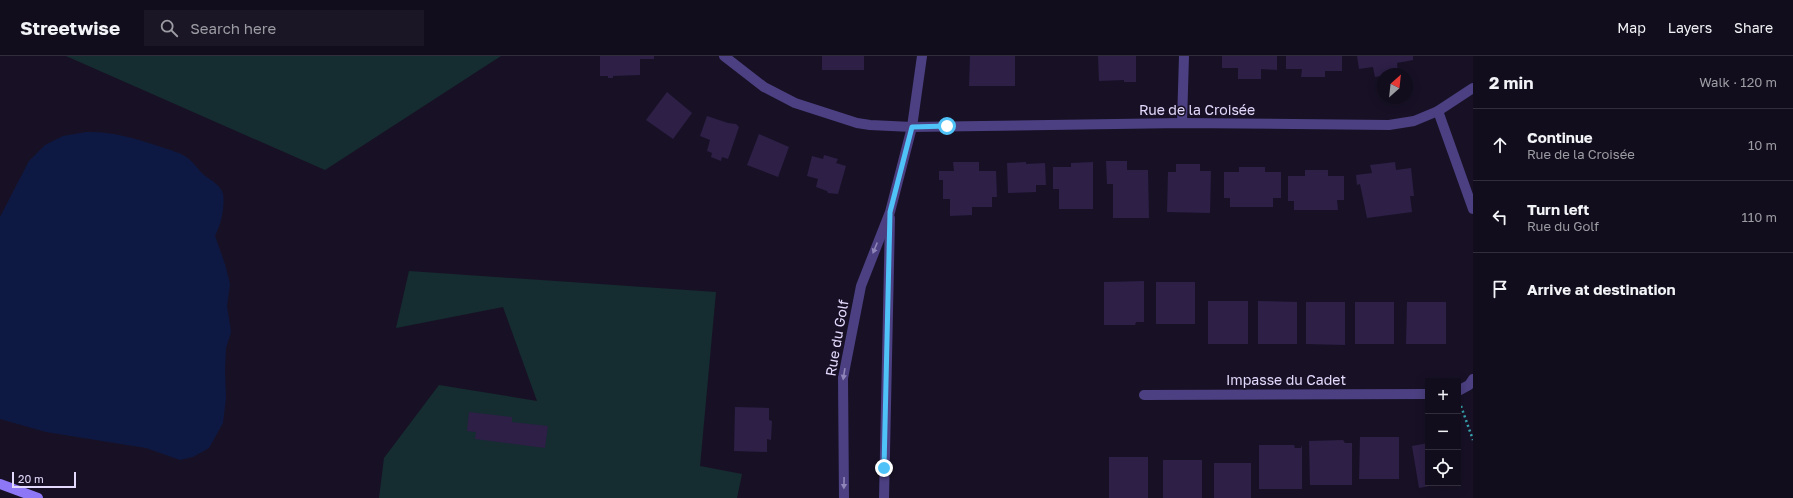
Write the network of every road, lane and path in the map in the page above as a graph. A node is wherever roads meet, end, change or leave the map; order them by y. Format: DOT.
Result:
graph roads {
  1 [pos="724,56"];
  2 [pos="922,56"];
  3 [pos="1184,56"];
  4 [pos="1473,88"];
  5 [pos="1438,112"];
  6 [pos="1182,123"];
  7 [pos="912,127"];
  8 [pos="1473,209"];
  9 [pos="890,212"];
  10 [pos="1473,380"];
  11 [pos="1461,389"];
  12 [pos="1144,394"];
  13 [pos="1425,394"];
  14 [pos="1461,408"];
  15 [pos="1473,440"];
  16 [pos="0,484"];
  17 [pos="38,498"];
  18 [pos="844,498"];
  19 [pos="884,498"];
  1 -- 7 [label="street, Rue de la Croisée"];
  2 -- 7 [label="street, Rue du Golf"];
  3 -- 6 [label="street"];
  4 -- 5 [label="street, Rue de la Croisée"];
  5 -- 6 [label="street, Rue de la Croisée"];
  5 -- 8 [label="street"];
  6 -- 7 [label="street, Rue de la Croisée"];
  7 -- 9 [label="street, Rue du Golf"];
  9 -- 18 [label="street, Rue du Golf, one-way"];
  9 -- 19 [label="street, Rue du Golf"];
  10 -- 11 [label="street"];
  12 -- 13 [label="street, Impasse du Cadet"];
  14 -- 15 [label="path"];
  16 -- 17 [label="main road"];
}
